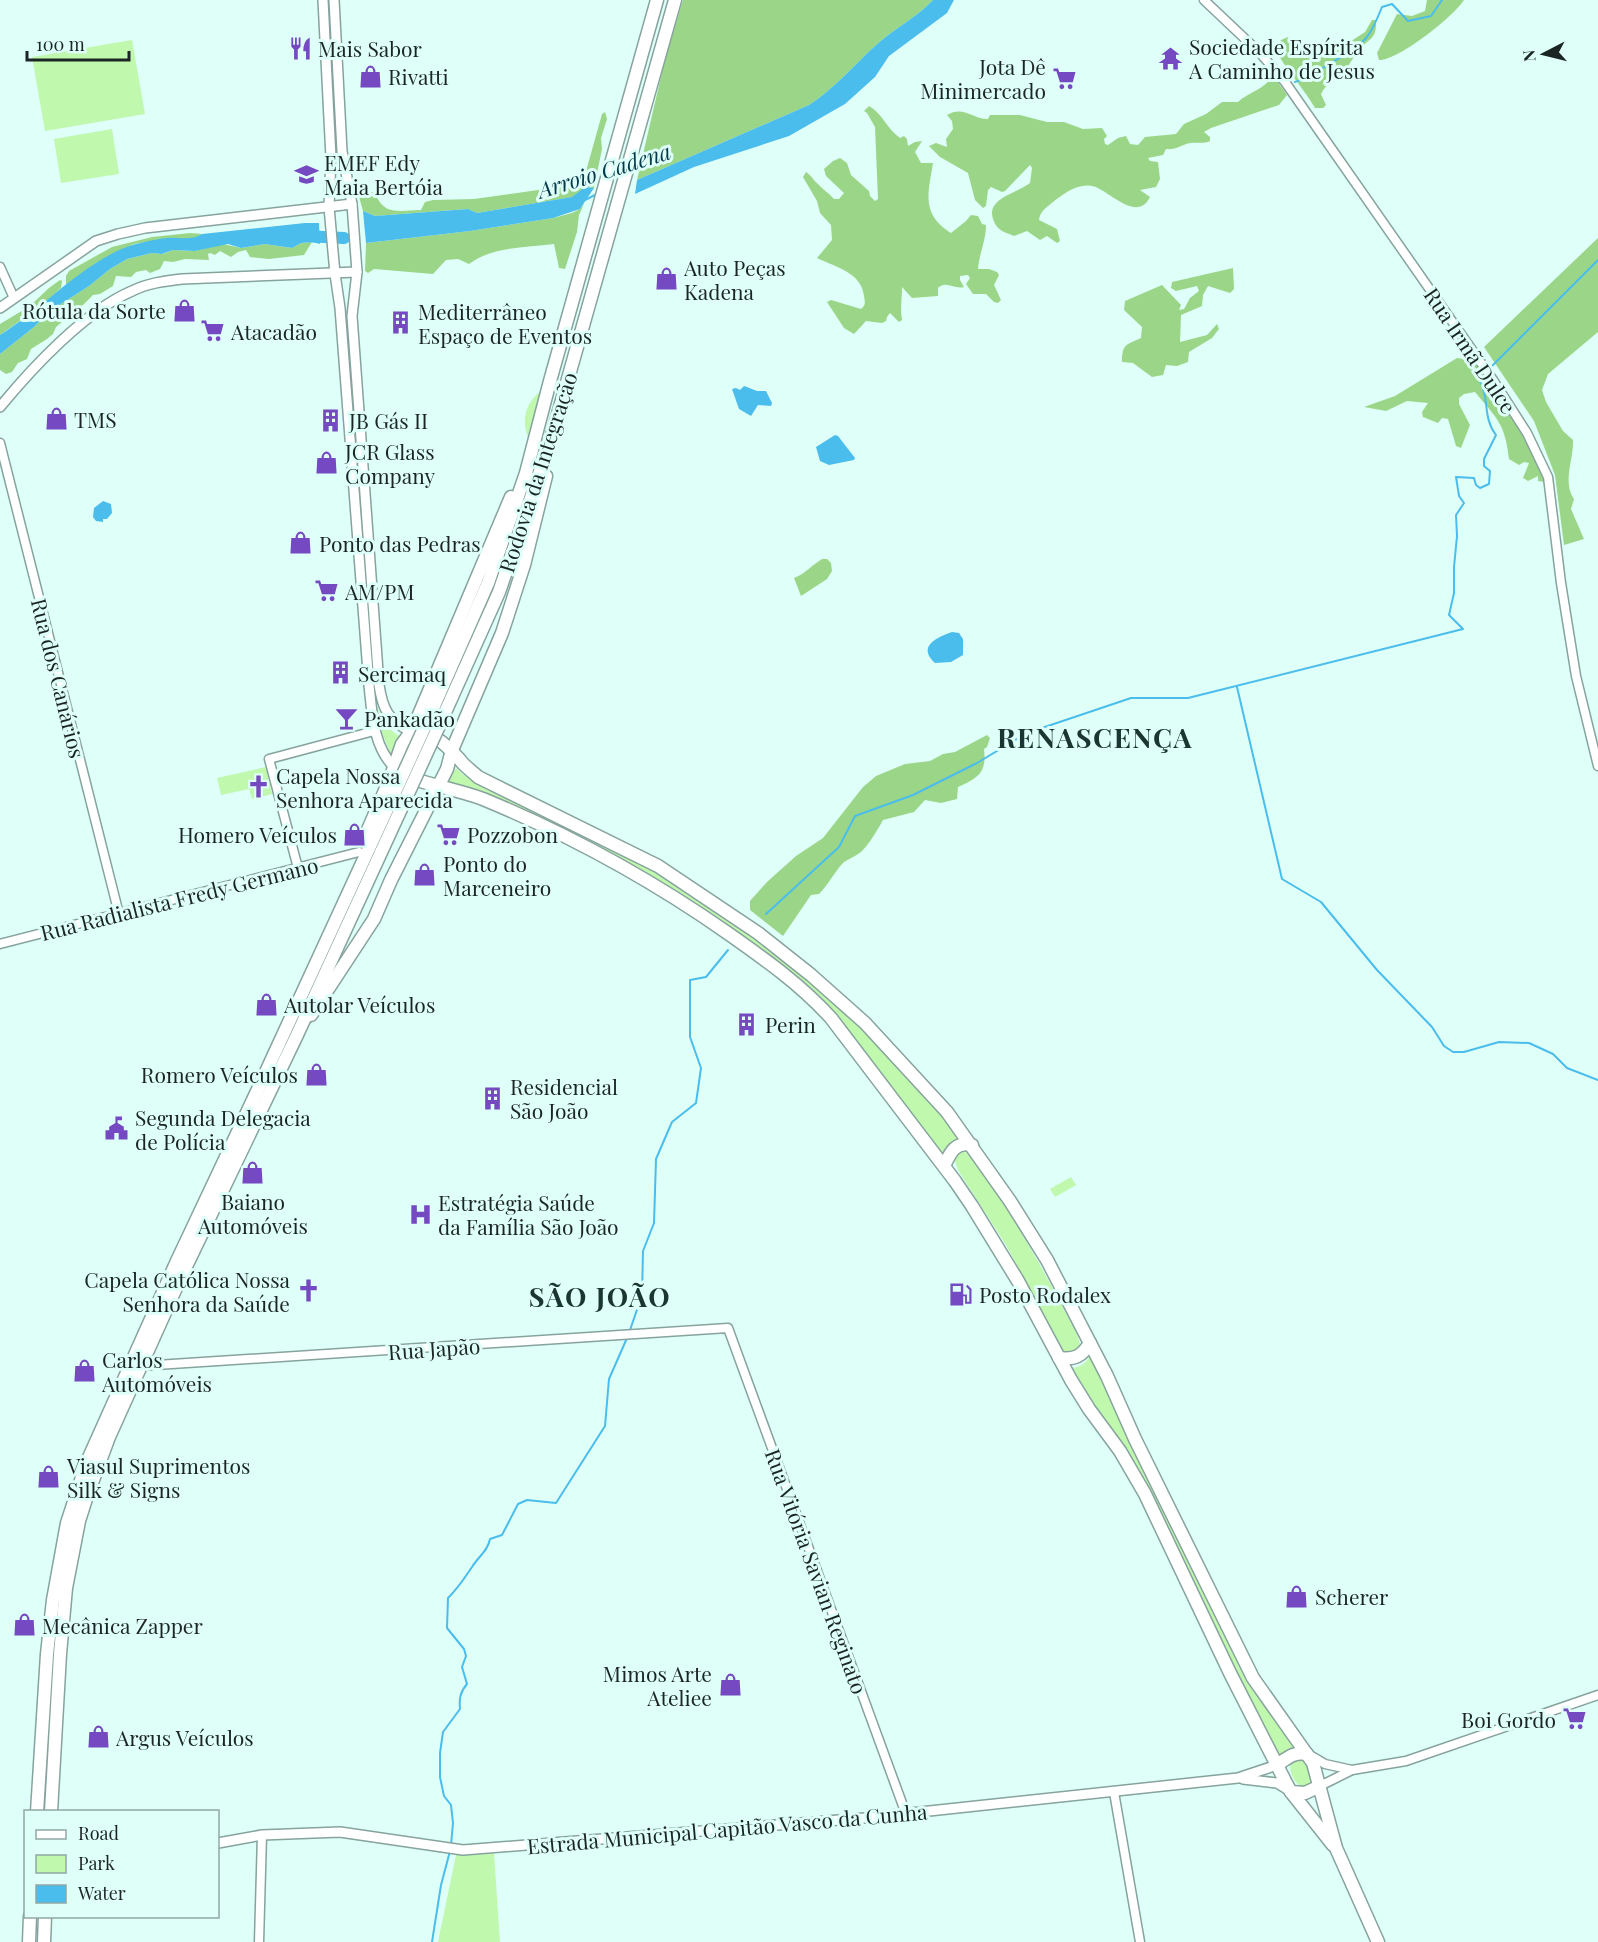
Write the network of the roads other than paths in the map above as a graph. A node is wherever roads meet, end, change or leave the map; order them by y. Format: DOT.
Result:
graph roads {
  1 [pos="323,0"];
  2 [pos="334,0"];
  3 [pos="657,0"];
  4 [pos="675,0"];
  5 [pos="1204,0"];
  6 [pos="353,208"];
  7 [pos="329,210"];
  8 [pos="0,267"];
  9 [pos="357,272"];
  10 [pos="335,274"];
  11 [pos="14,298"];
  12 [pos="0,308"];
  13 [pos="0,407"];
  14 [pos="0,443"];
  15 [pos="549,445"];
  16 [pos="526,474"];
  17 [pos="432,726"];
  18 [pos="374,731"];
  19 [pos="411,732"];
  20 [pos="452,750"];
  21 [pos="1598,765"];
  22 [pos="394,766"];
  23 [pos="438,785"];
  24 [pos="359,852"];
  25 [pos="298,868"];
  26 [pos="119,914"];
  27 [pos="0,944"];
  28 [pos="297,1035"];
  29 [pos="281,1040"];
  30 [pos="972,1145"];
  31 [pos="944,1166"];
  32 [pos="728,1328"];
  33 [pos="1090,1343"];
  34 [pos="1059,1358"];
  35 [pos="141,1366"];
  36 [pos="1598,1695"];
  37 [pos="1308,1754"];
  38 [pos="1277,1765"];
  39 [pos="1353,1770"];
  40 [pos="1238,1779"];
  41 [pos="1320,1786"];
  42 [pos="1114,1792"];
  43 [pos="1291,1792"];
  44 [pos="37,1810"];
  45 [pos="51,1810"];
  46 [pos="906,1814"];
  47 [pos="262,1835"];
  48 [pos="219,1843"];
  49 [pos="1336,1848"];
  50 [pos="30,1918"];
  51 [pos="45,1918"];
  52 [pos="29,1942"];
  53 [pos="44,1942"];
  54 [pos="259,1942"];
  55 [pos="1140,1942"];
  56 [pos="1378,1942"];
  1 -- 7 [label="main road"];
  2 -- 6 [label="main road"];
  3 -- 16 [label="highway, Rodovia da Integração"];
  4 -- 15 [label="highway, Rodovia da Integração"];
  5 -- 21 [label="street, Rua Irmã Dulce"];
  6 -- 7 [label="main road"];
  6 -- 9 [label="main road"];
  7 -- 10 [label="main road"];
  7 -- 11 [label="main road"];
  8 -- 11 [label="street"];
  9 -- 10 [label="main road"];
  9 -- 19 [label="main road"];
  10 -- 13 [label="main road"];
  10 -- 18 [label="main road"];
  11 -- 12 [label="main road"];
  14 -- 26 [label="street, Rua dos Canários"];
  15 -- 17 [label="highway, Rodovia da Integração"];
  15 -- 20 [label="highway"];
  16 -- 17 [label="highway, Rodovia da Integração"];
  16 -- 19 [label="highway"];
  17 -- 28 [label="highway, bridge"];
  17 -- 29 [label="highway, bridge"];
  18 -- 22 [label="main road"];
  18 -- 25 [label="street"];
  19 -- 20 [label="highway"];
  19 -- 22 [label="highway"];
  20 -- 23 [label="highway"];
  20 -- 30 [label="highway"];
  22 -- 23 [label="highway"];
  22 -- 24 [label="highway"];
  23 -- 28 [label="highway"];
  23 -- 31 [label="highway"];
  24 -- 25 [label="street, Rua Radialista Fredy Germano"];
  24 -- 29 [label="highway"];
  25 -- 26 [label="street, Rua Radialista Fredy Germano"];
  26 -- 27 [label="street, Rua Radialista Fredy Germano"];
  28 -- 35 [label="highway"];
  29 -- 44 [label="highway"];
  30 -- 31 [label="highway"];
  30 -- 33 [label="highway"];
  31 -- 34 [label="highway"];
  32 -- 35 [label="street, Rua Japão"];
  32 -- 46 [label="street, Rua Vitória Savian Reginato"];
  33 -- 34 [label="highway"];
  33 -- 37 [label="highway"];
  34 -- 38 [label="highway"];
  35 -- 45 [label="highway"];
  36 -- 39 [label="street"];
  37 -- 38 [label="highway"];
  37 -- 39 [label="street"];
  37 -- 41 [label="highway"];
  38 -- 40 [label="main road, Estrada Municipal Capitão Vasco da Cunha"];
  38 -- 43 [label="highway"];
  39 -- 41 [label="street"];
  40 -- 42 [label="main road, Estrada Municipal Capitão Vasco da Cunha"];
  40 -- 43 [label="main road, Estrada Municipal Capitão Vasco da Cunha"];
  41 -- 43 [label="highway"];
  41 -- 49 [label="highway"];
  42 -- 46 [label="main road, Estrada Municipal Capitão Vasco da Cunha"];
  42 -- 55 [label="street"];
  43 -- 49 [label="highway"];
  46 -- 47 [label="main road, Estrada Municipal Capitão Vasco da Cunha"];
  47 -- 48 [label="main road, Estrada Municipal Capitão Vasco da Cunha"];
  47 -- 54 [label="street"];
  49 -- 56 [label="highway"];
  50 -- 52 [label="highway"];
  51 -- 53 [label="highway"];
}
